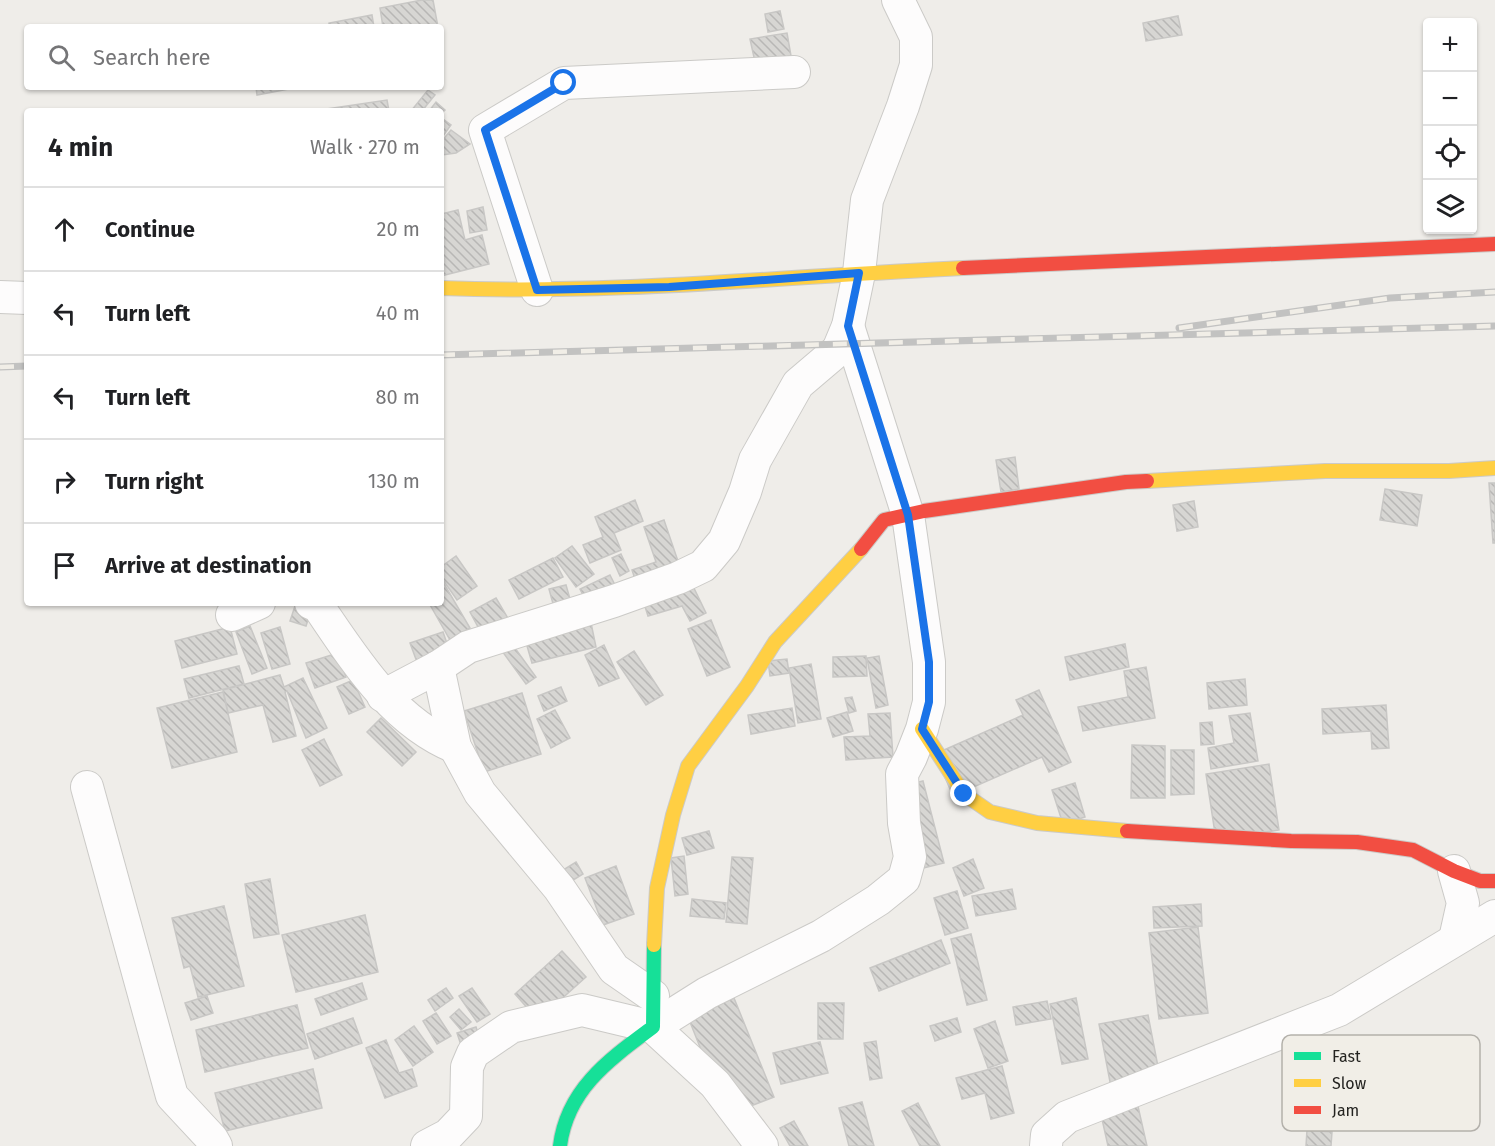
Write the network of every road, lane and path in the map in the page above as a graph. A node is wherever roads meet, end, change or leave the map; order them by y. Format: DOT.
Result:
graph roads {
  1 [pos="898,0"];
  2 [pos="794,72"];
  3 [pos="1495,244"];
  4 [pos="859,273"];
  5 [pos="444,288"];
  6 [pos="537,290"];
  7 [pos="0,297"];
  8 [pos="24,298"];
  9 [pos="848,326"];
  10 [pos="1495,468"];
  11 [pos="908,515"];
  12 [pos="318,606"];
  13 [pos="438,667"];
  14 [pos="383,696"];
  15 [pos="922,729"];
  16 [pos="455,747"];
  17 [pos="87,787"];
  18 [pos="1454,871"];
  19 [pos="1495,881"];
  20 [pos="1495,916"];
  21 [pos="1455,939"];
  22 [pos="653,996"];
  23 [pos="653,1027"];
  24 [pos="216,1146"];
  25 [pos="427,1146"];
  26 [pos="560,1146"];
  27 [pos="762,1146"];
  28 [pos="1047,1146"];
  1 -- 4 [label="street"];
  2 -- 6 [label="street"];
  3 -- 4 [label="street"];
  4 -- 6 [label="street"];
  4 -- 9 [label="street"];
  5 -- 6 [label="street"];
  7 -- 8 [label="street"];
  9 -- 11 [label="street"];
  9 -- 13 [label="street"];
  10 -- 11 [label="street"];
  11 -- 15 [label="street"];
  11 -- 22 [label="street"];
  12 -- 14 [label="street"];
  13 -- 14 [label="street"];
  13 -- 16 [label="street"];
  14 -- 16 [label="street"];
  15 -- 18 [label="street"];
  15 -- 23 [label="street"];
  16 -- 22 [label="street"];
  17 -- 24 [label="street"];
  18 -- 19 [label="street"];
  18 -- 21 [label="street"];
  20 -- 21 [label="street"];
  21 -- 28 [label="street"];
  22 -- 23 [label="street"];
  23 -- 25 [label="street"];
  23 -- 26 [label="street"];
  23 -- 27 [label="street"];
}
